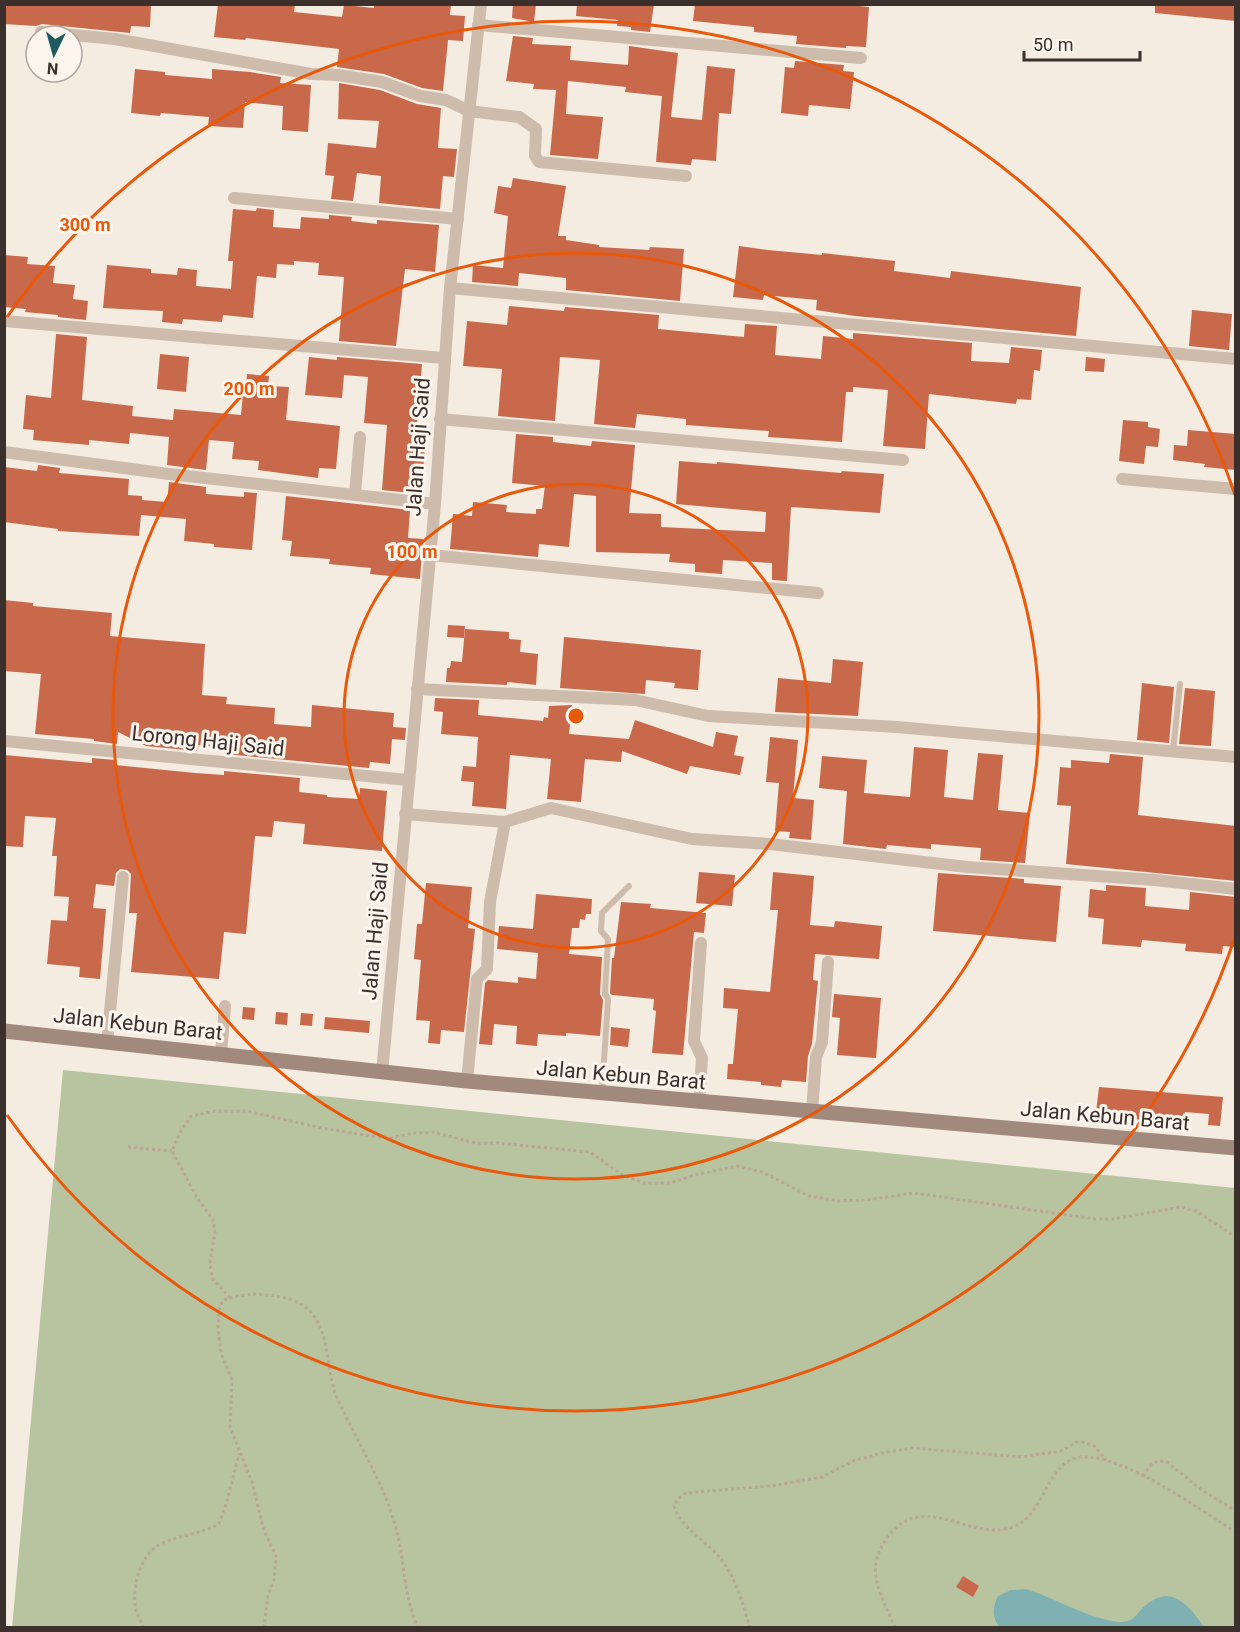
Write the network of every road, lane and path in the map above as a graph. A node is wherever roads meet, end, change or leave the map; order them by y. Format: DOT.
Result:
graph roads {
  1 [pos="482,4"];
  2 [pos="478,25"];
  3 [pos="84,36"];
  4 [pos="861,58"];
  5 [pos="469,111"];
  6 [pos="686,176"];
  7 [pos="234,198"];
  8 [pos="459,219"];
  9 [pos="450,288"];
  10 [pos="4,321"];
  11 [pos="444,358"];
  12 [pos="1236,359"];
  13 [pos="440,419"];
  14 [pos="360,436"];
  15 [pos="4,452"];
  16 [pos="903,460"];
  17 [pos="1122,479"];
  18 [pos="1236,489"];
  19 [pos="355,494"];
  20 [pos="435,504"];
  21 [pos="430,555"];
  22 [pos="818,593"];
  23 [pos="1180,684"];
  24 [pos="417,689"];
  25 [pos="4,741"];
  26 [pos="1173,751"];
  27 [pos="1236,757"];
  28 [pos="408,780"];
  29 [pos="405,814"];
  30 [pos="505,822"];
  31 [pos="123,877"];
  32 [pos="629,886"];
  33 [pos="1236,890"];
  34 [pos="701,943"];
  35 [pos="828,962"];
  36 [pos="225,1006"];
  37 [pos="4,1031"];
  38 [pos="107,1043"];
  39 [pos="221,1054"];
  40 [pos="382,1073"];
  41 [pos="467,1082"];
  42 [pos="602,1094"];
  43 [pos="699,1103"];
  44 [pos="812,1112"];
  45 [pos="128,1147"];
  46 [pos="1236,1149"];
  47 [pos="172,1151"];
  48 [pos="1236,1237"];
  49 [pos="230,1298"];
  50 [pos="240,1452"];
  51 [pos="1106,1460"];
  52 [pos="1143,1476"];
  53 [pos="1236,1511"];
  54 [pos="1236,1532"];
  55 [pos="144,1628"];
  56 [pos="264,1628"];
  57 [pos="418,1628"];
  58 [pos="750,1628"];
  59 [pos="896,1628"];
  1 -- 2 [label="street, Jalan Haji Said"];
  2 -- 4 [label="street"];
  2 -- 5 [label="street, Jalan Haji Said"];
  3 -- 5 [label="street"];
  5 -- 6 [label="street"];
  5 -- 8 [label="street, Jalan Haji Said"];
  7 -- 8 [label="street"];
  8 -- 9 [label="street, Jalan Haji Said"];
  9 -- 11 [label="street, Jalan Haji Said"];
  9 -- 12 [label="street"];
  10 -- 11 [label="street"];
  11 -- 13 [label="street, Jalan Haji Said"];
  13 -- 16 [label="street"];
  13 -- 20 [label="street, Jalan Haji Said"];
  14 -- 19 [label="street"];
  15 -- 19 [label="street"];
  17 -- 18 [label="street"];
  19 -- 20 [label="street"];
  20 -- 21 [label="street, Jalan Haji Said"];
  21 -- 22 [label="street"];
  21 -- 24 [label="street, Jalan Haji Said"];
  23 -- 26 [label="lane"];
  24 -- 26 [label="street"];
  24 -- 28 [label="street, Jalan Haji Said"];
  25 -- 28 [label="street, Lorong Haji Said"];
  26 -- 27 [label="street"];
  28 -- 29 [label="street, Jalan Haji Said"];
  29 -- 30 [label="street"];
  29 -- 40 [label="street, Jalan Haji Said"];
  30 -- 33 [label="street"];
  30 -- 41 [label="street"];
  31 -- 38 [label="street"];
  32 -- 42 [label="lane"];
  34 -- 43 [label="street"];
  35 -- 44 [label="street"];
  36 -- 39 [label="street"];
  37 -- 38 [label="main road, Jalan Kebun Barat"];
  38 -- 39 [label="main road, Jalan Kebun Barat"];
  39 -- 40 [label="main road, Jalan Kebun Barat"];
  40 -- 41 [label="main road, Jalan Kebun Barat"];
  41 -- 42 [label="main road, Jalan Kebun Barat"];
  42 -- 43 [label="main road, Jalan Kebun Barat"];
  43 -- 44 [label="main road, Jalan Kebun Barat"];
  44 -- 46 [label="main road, Jalan Kebun Barat"];
  45 -- 47 [label="path"];
  47 -- 48 [label="path"];
  47 -- 49 [label="path"];
  49 -- 50 [label="path"];
  49 -- 57 [label="path"];
  50 -- 55 [label="path"];
  50 -- 56 [label="path"];
  51 -- 52 [label="path"];
  51 -- 58 [label="path"];
  51 -- 59 [label="path"];
  52 -- 53 [label="path"];
  52 -- 54 [label="path"];
}
